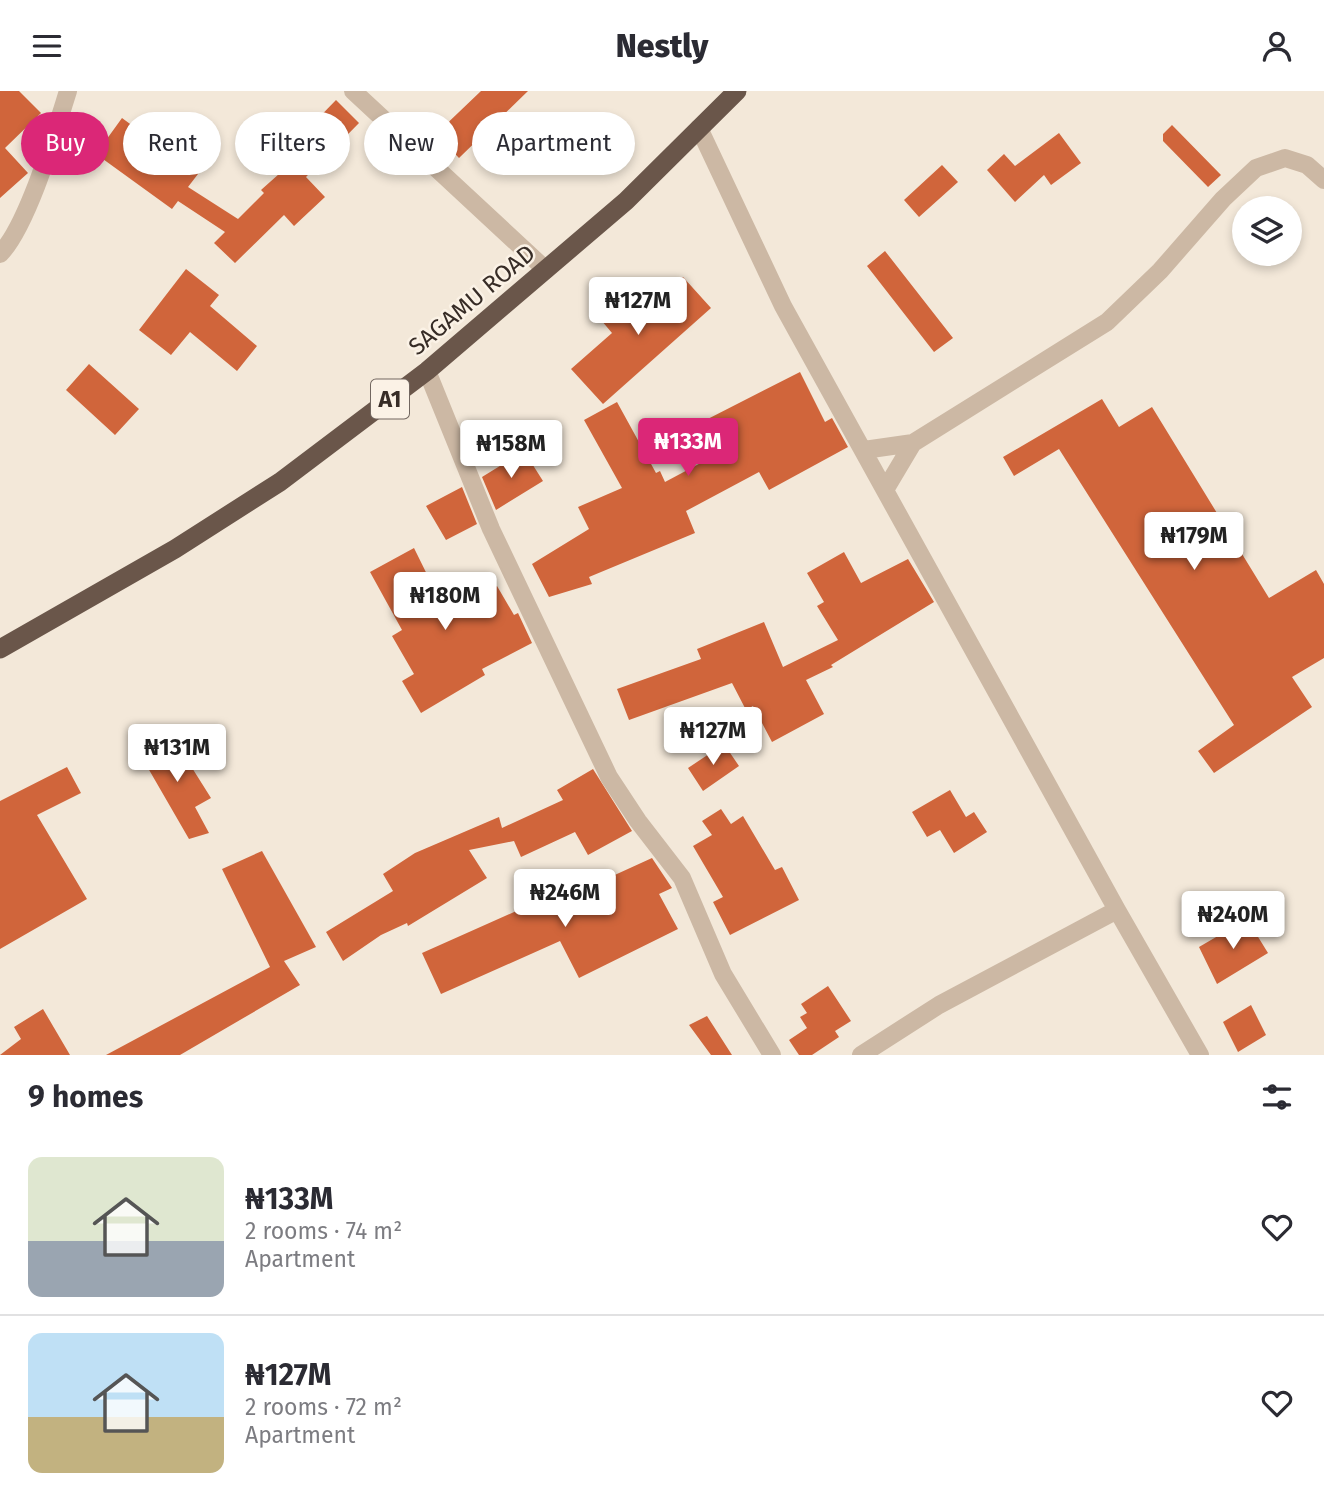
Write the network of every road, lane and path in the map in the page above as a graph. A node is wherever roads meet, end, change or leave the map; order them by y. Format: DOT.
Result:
graph roads {
  1 [pos="68,91"];
  2 [pos="353,91"];
  3 [pos="737,91"];
  4 [pos="699,128"];
  5 [pos="1324,180"];
  6 [pos="0,254"];
  7 [pos="545,269"];
  8 [pos="427,371"];
  9 [pos="913,443"];
  10 [pos="864,450"];
  11 [pos="885,490"];
  12 [pos="0,649"];
  13 [pos="1117,911"];
  14 [pos="772,1055"];
  15 [pos="861,1055"];
  16 [pos="1200,1055"];
  1 -- 6 [label="street"];
  2 -- 7 [label="street"];
  3 -- 4 [label="highway, SAGAMU ROAD / A1"];
  4 -- 7 [label="highway, SAGAMU ROAD / A1"];
  4 -- 10 [label="street"];
  5 -- 9 [label="street"];
  7 -- 8 [label="highway, SAGAMU ROAD / A1"];
  8 -- 12 [label="highway, SAGAMU ROAD / A1"];
  8 -- 14 [label="street"];
  9 -- 10 [label="street"];
  9 -- 11 [label="street"];
  10 -- 11 [label="street"];
  11 -- 13 [label="street"];
  13 -- 15 [label="street"];
  13 -- 16 [label="street"];
}
